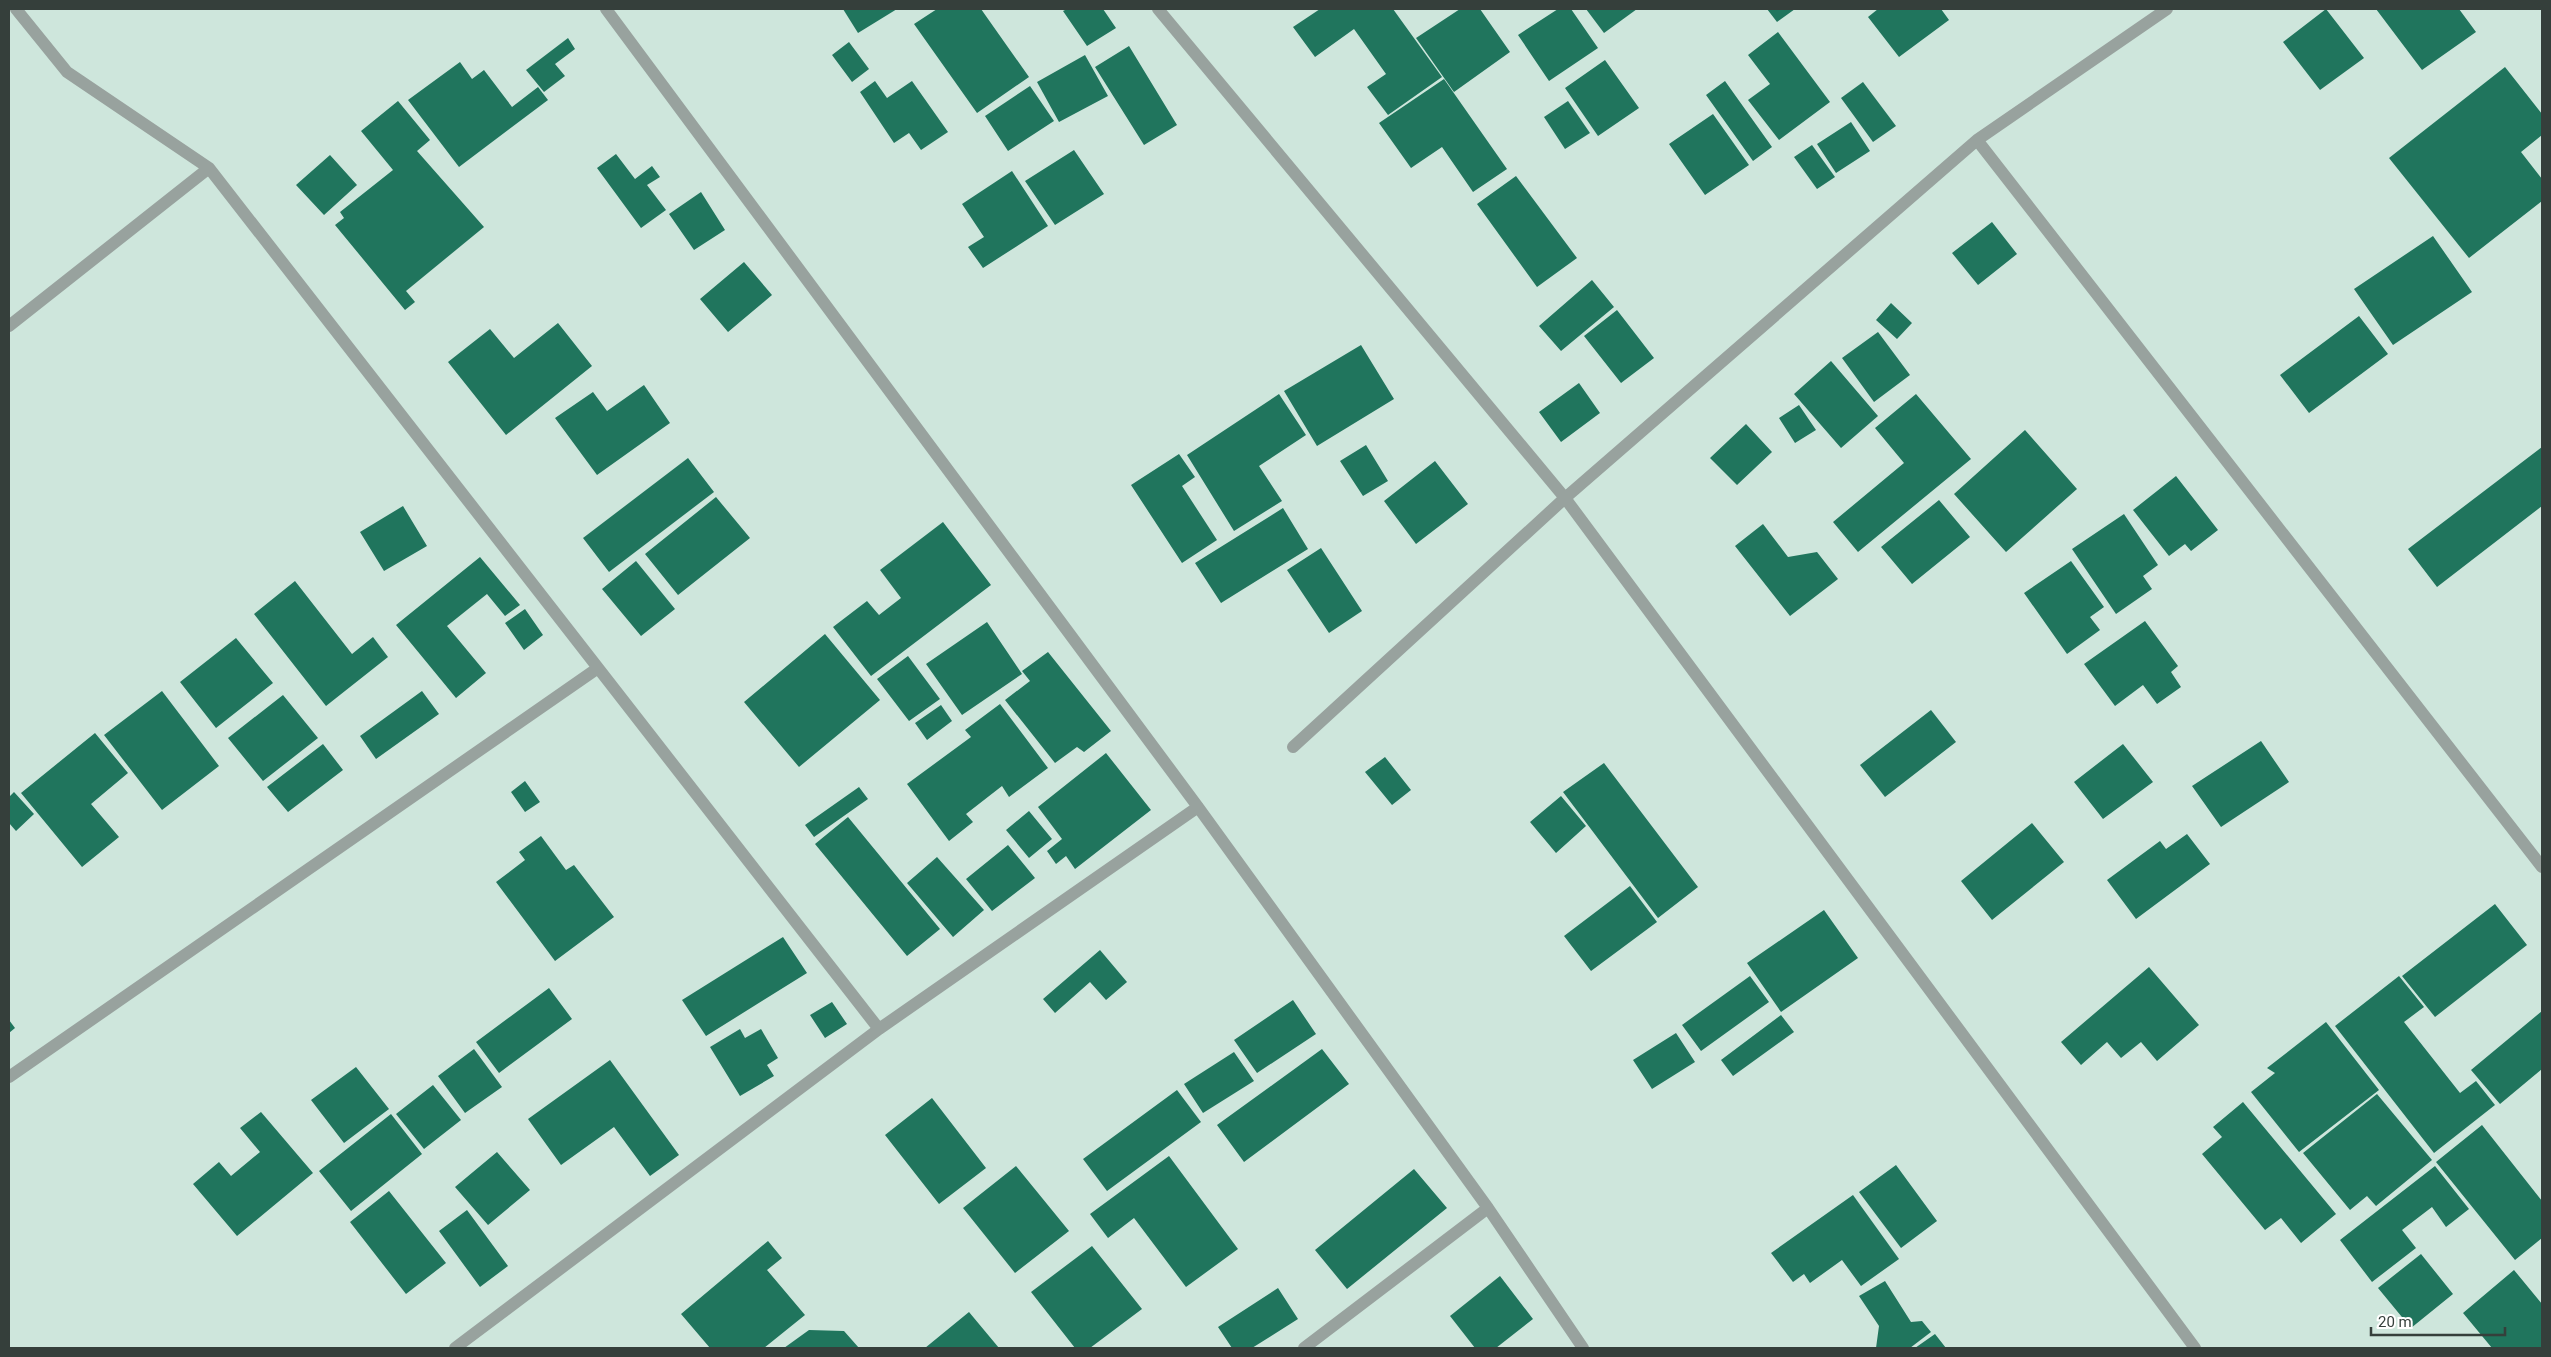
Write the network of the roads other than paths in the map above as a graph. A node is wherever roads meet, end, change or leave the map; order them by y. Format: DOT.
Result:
graph roads {
  1 [pos="16,9"];
  2 [pos="606,9"];
  3 [pos="1158,9"];
  4 [pos="2167,9"];
  5 [pos="1977,140"];
  6 [pos="209,168"];
  7 [pos="9,326"];
  8 [pos="1565,498"];
  9 [pos="598,668"];
  10 [pos="1293,747"];
  11 [pos="1198,807"];
  12 [pos="2542,867"];
  13 [pos="879,1029"];
  14 [pos="9,1077"];
  15 [pos="1488,1208"];
  16 [pos="455,1348"];
  17 [pos="1304,1348"];
  18 [pos="1583,1348"];
  19 [pos="2195,1348"];
  1 -- 6 [label="street"];
  2 -- 11 [label="street"];
  3 -- 8 [label="street"];
  4 -- 5 [label="street"];
  5 -- 8 [label="street"];
  5 -- 12 [label="street"];
  6 -- 7 [label="street"];
  6 -- 9 [label="street"];
  8 -- 10 [label="street"];
  8 -- 19 [label="street"];
  9 -- 13 [label="street"];
  9 -- 14 [label="street"];
  11 -- 13 [label="street"];
  11 -- 15 [label="street"];
  13 -- 16 [label="street"];
  15 -- 17 [label="street"];
  15 -- 18 [label="street"];
}
